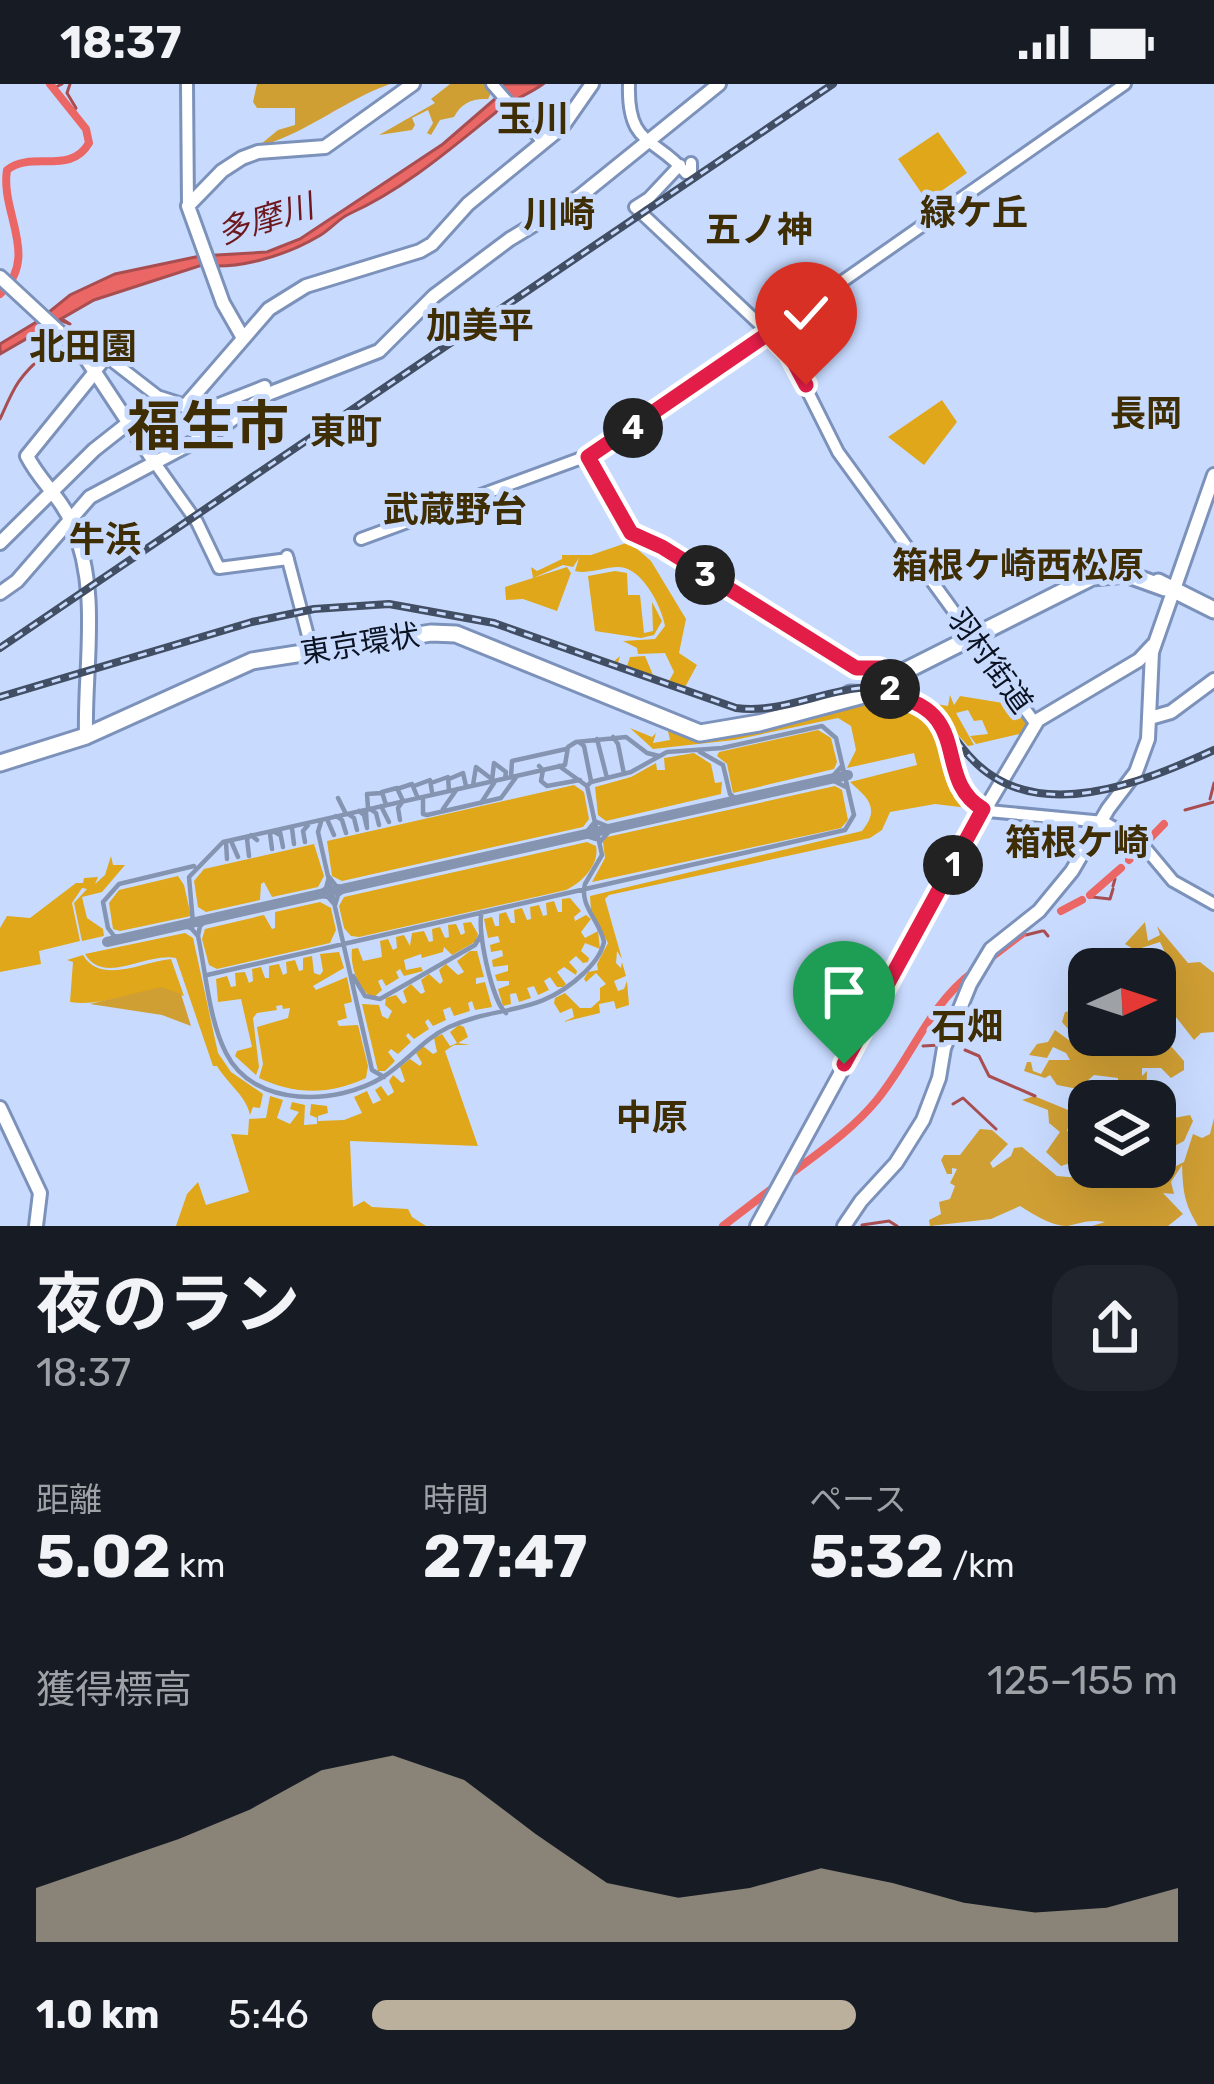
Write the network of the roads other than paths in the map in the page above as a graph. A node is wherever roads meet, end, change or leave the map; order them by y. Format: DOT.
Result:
graph roads {
  1 [pos="187,84"];
  2 [pos="412,84"];
  3 [pos="492,84"];
  4 [pos="592,84"];
  5 [pos="629,84"];
  6 [pos="719,84"];
  7 [pos="1123,84"];
  8 [pos="542,142"];
  9 [pos="646,143"];
  10 [pos="191,213"];
  11 [pos="6,282"];
  12 [pos="768,332"];
  13 [pos="242,336"];
  14 [pos="95,372"];
  15 [pos="265,386"];
  16 [pos="160,398"];
  17 [pos="182,405"];
  18 [pos="129,424"];
  19 [pos="587,456"];
  20 [pos="155,463"];
  21 [pos="1214,473"];
  22 [pos="55,496"];
  23 [pos="70,519"];
  24 [pos="0,543"];
  25 [pos="1170,591"];
  26 [pos="0,593"];
  27 [pos="1214,612"];
  28 [pos="972,638"];
  29 [pos="312,650"];
  30 [pos="1151,651"];
  31 [pos="1214,680"];
  32 [pos="877,688"];
  33 [pos="1150,718"];
  34 [pos="1035,723"];
  35 [pos="86,735"];
  36 [pos="0,762"];
  37 [pos="985,810"];
  38 [pos="1101,821"];
  39 [pos="1214,904"];
  40 [pos="0,1108"];
  41 [pos="37,1226"];
  42 [pos="757,1226"];
  43 [pos="844,1226"];
  1 -- 10 [label="main road"];
  2 -- 10 [label="main road"];
  3 -- 8 [label="main road"];
  4 -- 8 [label="main road"];
  5 -- 9 [label="main road"];
  6 -- 9 [label="main road"];
  7 -- 12 [label="main road"];
  8 -- 13 [label="main road"];
  9 -- 12 [label="main road, 羽村街道"];
  9 -- 20 [label="main road"];
  10 -- 13 [label="main road"];
  11 -- 14 [label="main road"];
  12 -- 19 [label="main road"];
  12 -- 28 [label="main road, 羽村街道"];
  13 -- 17 [label="main road"];
  14 -- 16 [label="main road"];
  14 -- 18 [label="main road"];
  14 -- 22 [label="main road"];
  15 -- 17 [label="main road"];
  16 -- 17 [label="main road"];
  16 -- 18 [label="main road"];
  18 -- 20 [label="main road"];
  18 -- 22 [label="main road"];
  19 -- 19 [label="main road"];
  19 -- 32 [label="main road"];
  20 -- 23 [label="main road"];
  20 -- 29 [label="main road"];
  21 -- 25 [label="main road"];
  22 -- 23 [label="main road"];
  22 -- 24 [label="main road"];
  23 -- 26 [label="main road"];
  23 -- 35 [label="main road"];
  25 -- 27 [label="highway"];
  25 -- 28 [label="highway, 東京環状"];
  25 -- 30 [label="main road"];
  28 -- 32 [label="highway, 東京環状"];
  28 -- 34 [label="main road, 羽村街道"];
  29 -- 32 [label="highway, 東京環状"];
  29 -- 35 [label="highway, 東京環状"];
  30 -- 33 [label="main road"];
  30 -- 34 [label="main road"];
  30 -- 37 [label="main road"];
  31 -- 33 [label="main road"];
  32 -- 37 [label="main road"];
  33 -- 38 [label="main road"];
  34 -- 37 [label="main road"];
  35 -- 36 [label="highway, 東京環状"];
  37 -- 38 [label="main road"];
  37 -- 42 [label="main road"];
  38 -- 39 [label="main road"];
  38 -- 43 [label="main road"];
  40 -- 41 [label="main road"];
}
